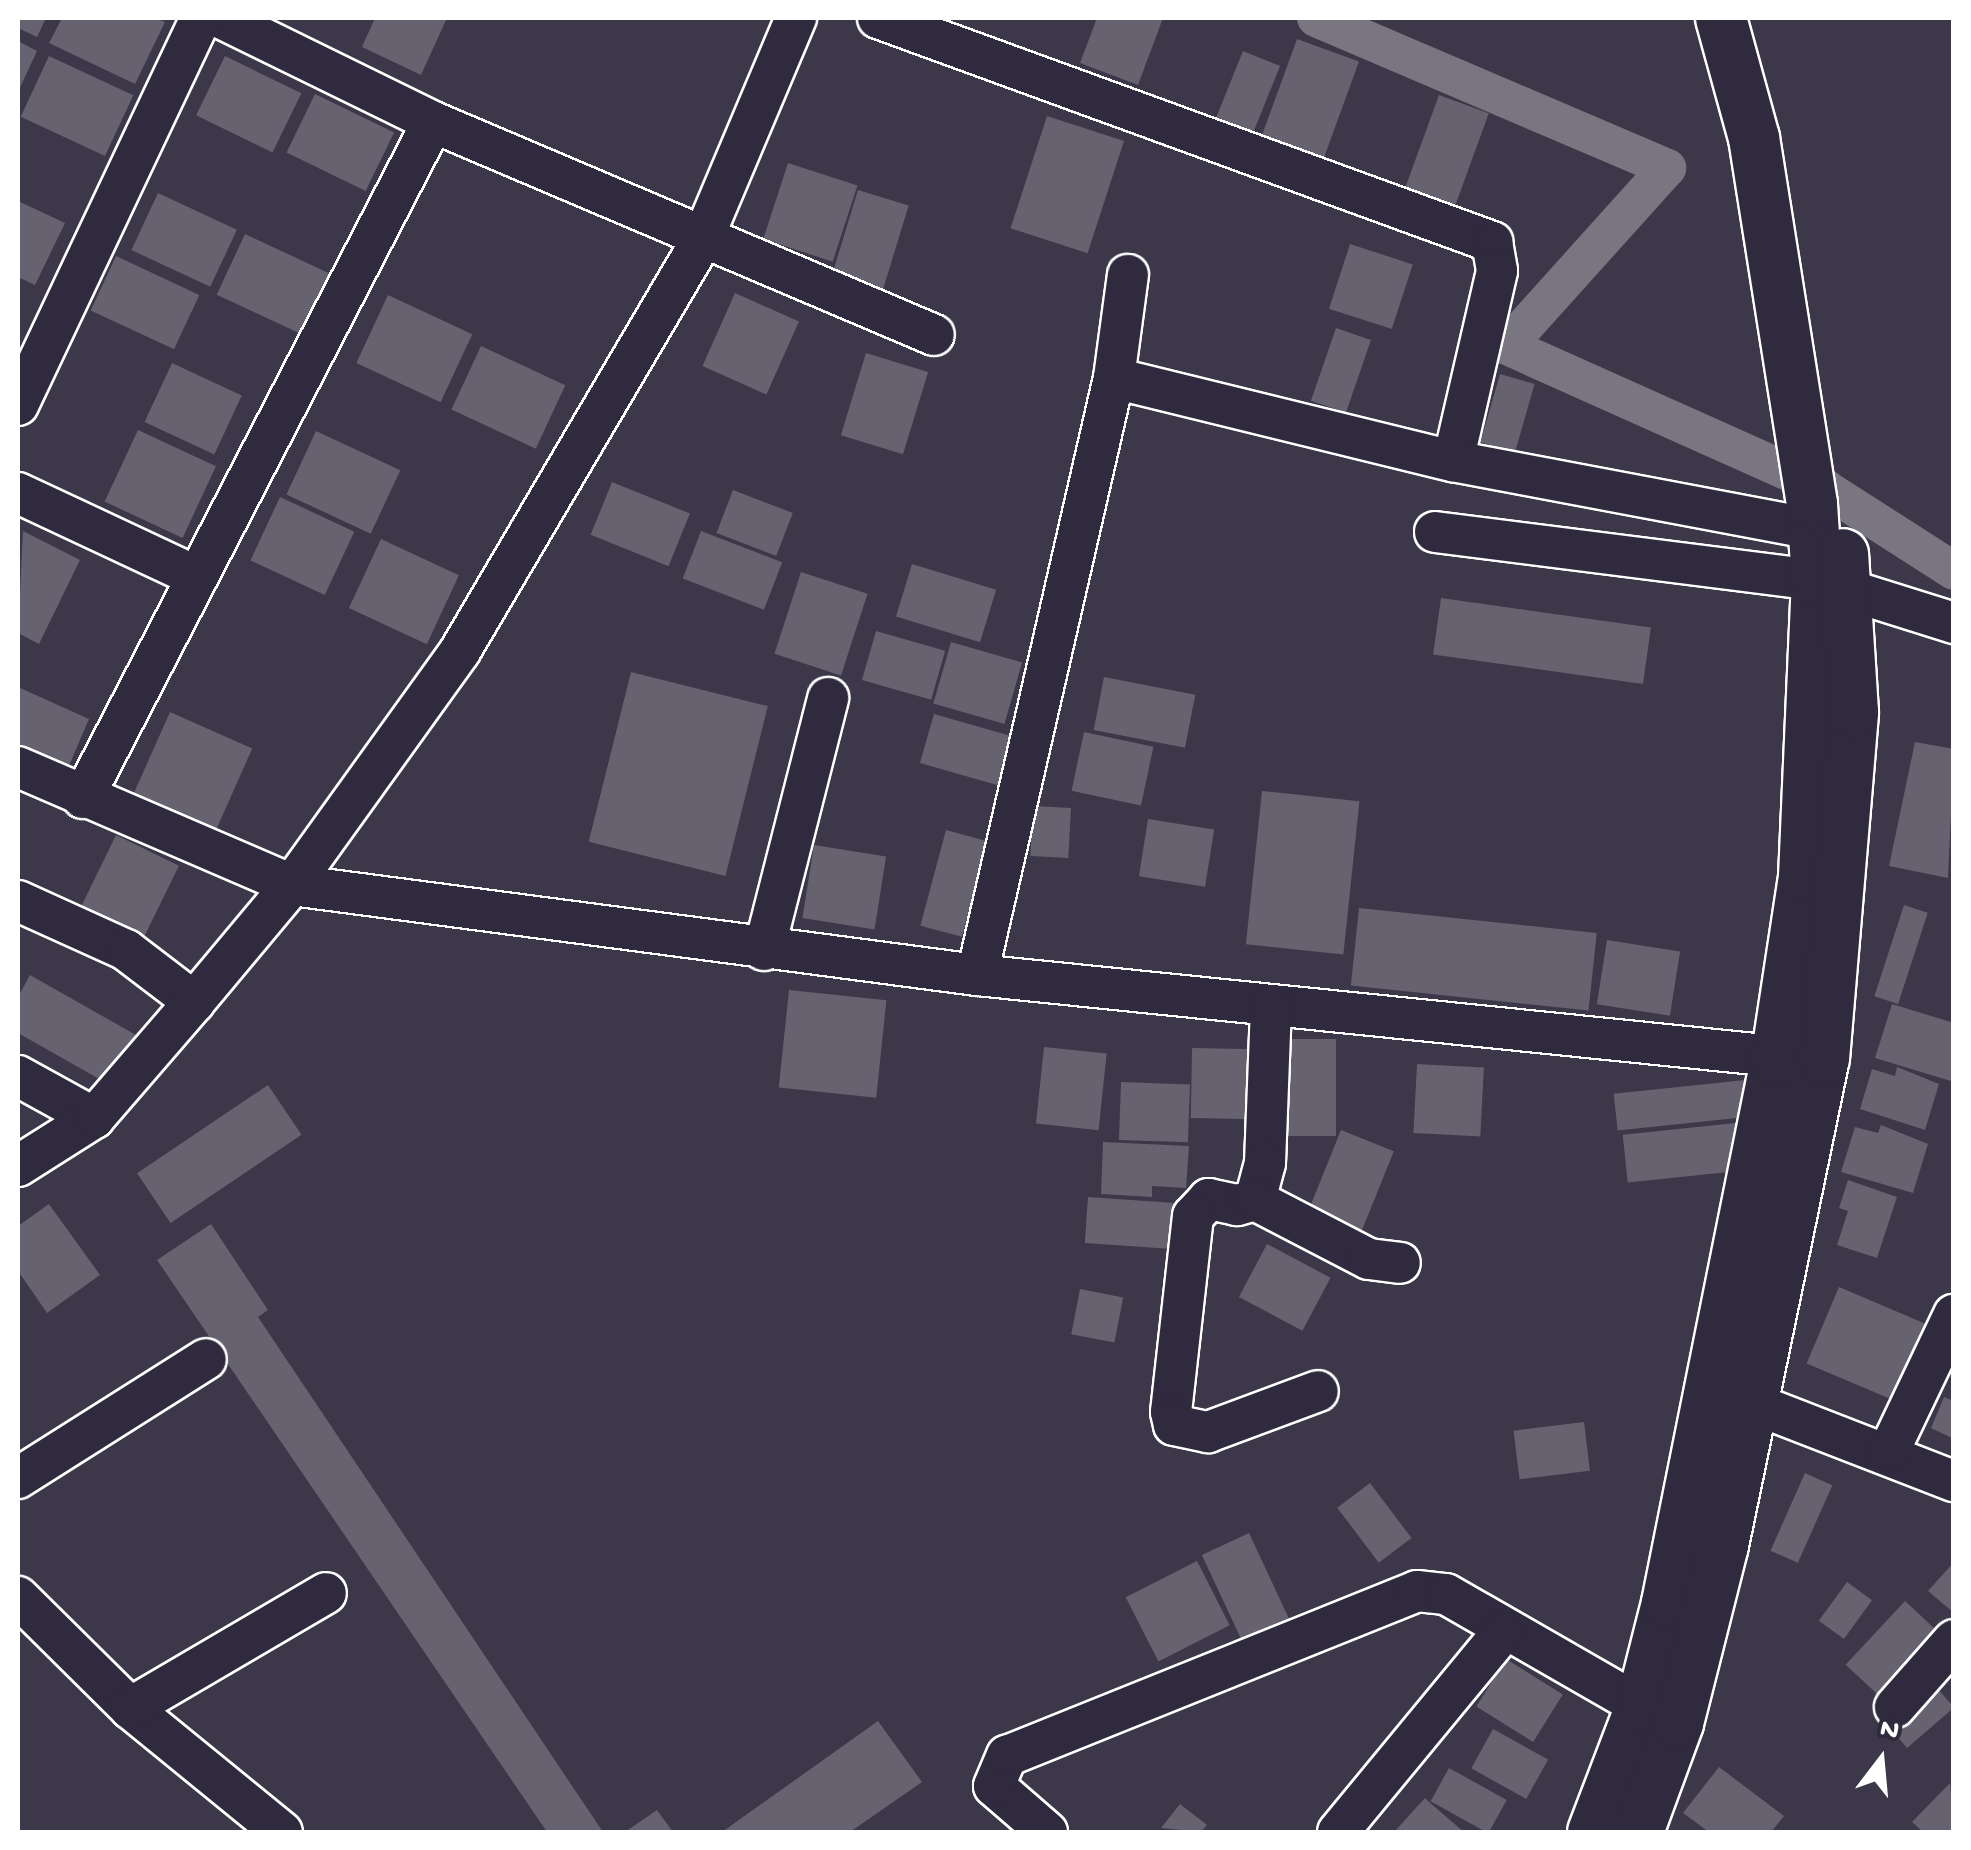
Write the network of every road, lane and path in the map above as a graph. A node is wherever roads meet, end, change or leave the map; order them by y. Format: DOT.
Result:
graph roads {
  1 [pos="201,18"];
  2 [pos="222,18"];
  3 [pos="796,18"];
  4 [pos="878,18"];
  5 [pos="1721,18"];
  6 [pos="1752,18"];
  7 [pos="433,122"];
  8 [pos="702,238"];
  9 [pos="1128,276"];
  10 [pos="934,335"];
  11 [pos="1114,378"];
  12 [pos="18,405"];
  13 [pos="1812,422"];
  14 [pos="1453,461"];
  15 [pos="18,493"];
  16 [pos="1820,512"];
  17 [pos="1434,532"];
  18 [pos="197,578"];
  19 [pos="1833,585"];
  20 [pos="1954,622"];
  21 [pos="828,698"];
  22 [pos="18,767"];
  23 [pos="83,798"];
  24 [pos="292,885"];
  25 [pos="18,902"];
  26 [pos="764,950"];
  27 [pos="978,975"];
  28 [pos="194,1002"];
  29 [pos="1270,1007"];
  30 [pos="1800,1059"];
  31 [pos="18,1076"];
  32 [pos="94,1118"];
  33 [pos="18,1166"];
  34 [pos="1255,1200"];
  35 [pos="1400,1263"];
  36 [pos="1954,1315"];
  37 [pos="206,1359"];
  38 [pos="1318,1390"];
  39 [pos="1733,1395"];
  40 [pos="1889,1452"];
  41 [pos="18,1478"];
  42 [pos="1954,1482"];
  43 [pos="326,1593"];
  44 [pos="18,1597"];
  45 [pos="1503,1632"];
  46 [pos="1954,1640"];
  47 [pos="1641,1706"];
  48 [pos="1895,1706"];
  49 [pos="130,1708"];
  50 [pos="282,1832"];
  51 [pos="1047,1832"];
  52 [pos="1338,1832"];
  53 [pos="1594,1832"];
  54 [pos="1638,1832"];
  1 -- 12 [label="street"];
  2 -- 7 [label="street"];
  3 -- 8 [label="street"];
  4 -- 14 [label="street"];
  5 -- 13 [label="street"];
  6 -- 13 [label="street"];
  7 -- 8 [label="street"];
  7 -- 18 [label="street"];
  8 -- 10 [label="street"];
  8 -- 24 [label="street"];
  9 -- 11 [label="street"];
  11 -- 14 [label="street"];
  11 -- 27 [label="street"];
  13 -- 16 [label="street"];
  14 -- 16 [label="street"];
  15 -- 18 [label="street"];
  16 -- 19 [label="street"];
  17 -- 19 [label="street"];
  18 -- 23 [label="street"];
  19 -- 20 [label="street"];
  19 -- 30 [label="street"];
  21 -- 26 [label="street"];
  22 -- 23 [label="street"];
  23 -- 24 [label="street"];
  24 -- 26 [label="street"];
  24 -- 28 [label="street"];
  25 -- 28 [label="street"];
  26 -- 27 [label="street"];
  27 -- 29 [label="street"];
  28 -- 32 [label="street"];
  29 -- 30 [label="street"];
  29 -- 34 [label="street"];
  30 -- 39 [label="street"];
  31 -- 32 [label="street"];
  32 -- 33 [label="street"];
  34 -- 35 [label="street"];
  34 -- 38 [label="street"];
  36 -- 40 [label="street"];
  37 -- 41 [label="street"];
  39 -- 40 [label="street"];
  39 -- 47 [label="street"];
  39 -- 54 [label="street"];
  40 -- 42 [label="street"];
  43 -- 49 [label="street"];
  44 -- 49 [label="street"];
  45 -- 47 [label="street"];
  45 -- 51 [label="street"];
  45 -- 52 [label="street"];
  46 -- 48 [label="street"];
  47 -- 53 [label="street"];
  49 -- 50 [label="street"];
}
